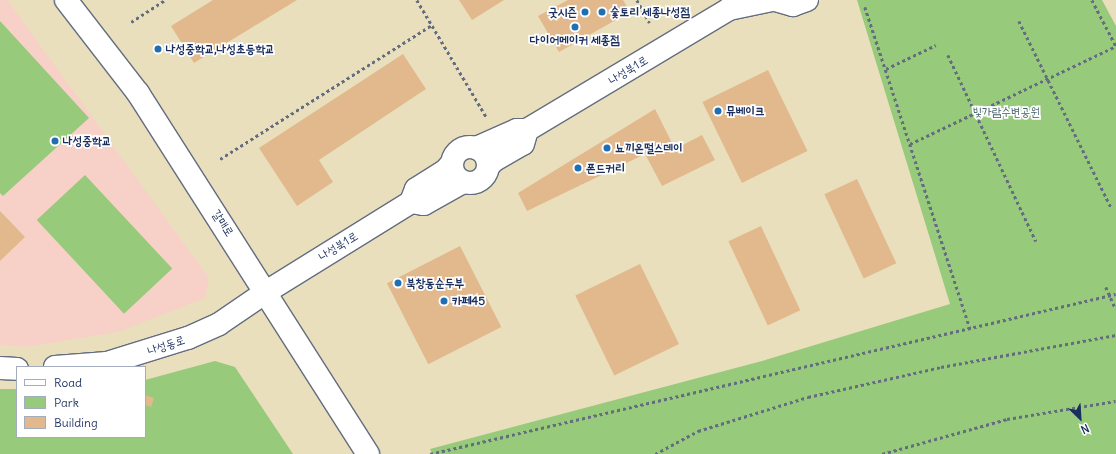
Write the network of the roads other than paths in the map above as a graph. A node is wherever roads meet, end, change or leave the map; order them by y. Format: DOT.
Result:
graph roads {
  1 [pos="66,0"];
  2 [pos="772,0"];
  3 [pos="776,0"];
  4 [pos="807,0"];
  5 [pos="733,4"];
  6 [pos="527,130"];
  7 [pos="476,148"];
  8 [pos="452,163"];
  9 [pos="488,167"];
  10 [pos="463,182"];
  11 [pos="411,202"];
  12 [pos="266,292"];
  13 [pos="68,366"];
  14 [pos="0,368"];
  15 [pos="16,369"];
  16 [pos="368,454"];
  1 -- 12 [label="street, 갈매로"];
  2 -- 5 [label="street, 나성북1로"];
  3 -- 4 [label="street"];
  5 -- 6 [label="street, 나성북1로"];
  6 -- 7 [label="street, 나성북1로"];
  6 -- 9 [label="street"];
  7 -- 8 [label="street"];
  7 -- 9 [label="street"];
  8 -- 10 [label="street"];
  8 -- 11 [label="street, 나성북1로"];
  9 -- 10 [label="street"];
  10 -- 11 [label="street, 나성북1로"];
  11 -- 12 [label="street, 나성북1로"];
  12 -- 13 [label="street, 나성동로"];
  12 -- 16 [label="street, 갈매로"];
  14 -- 15 [label="street"];
}
